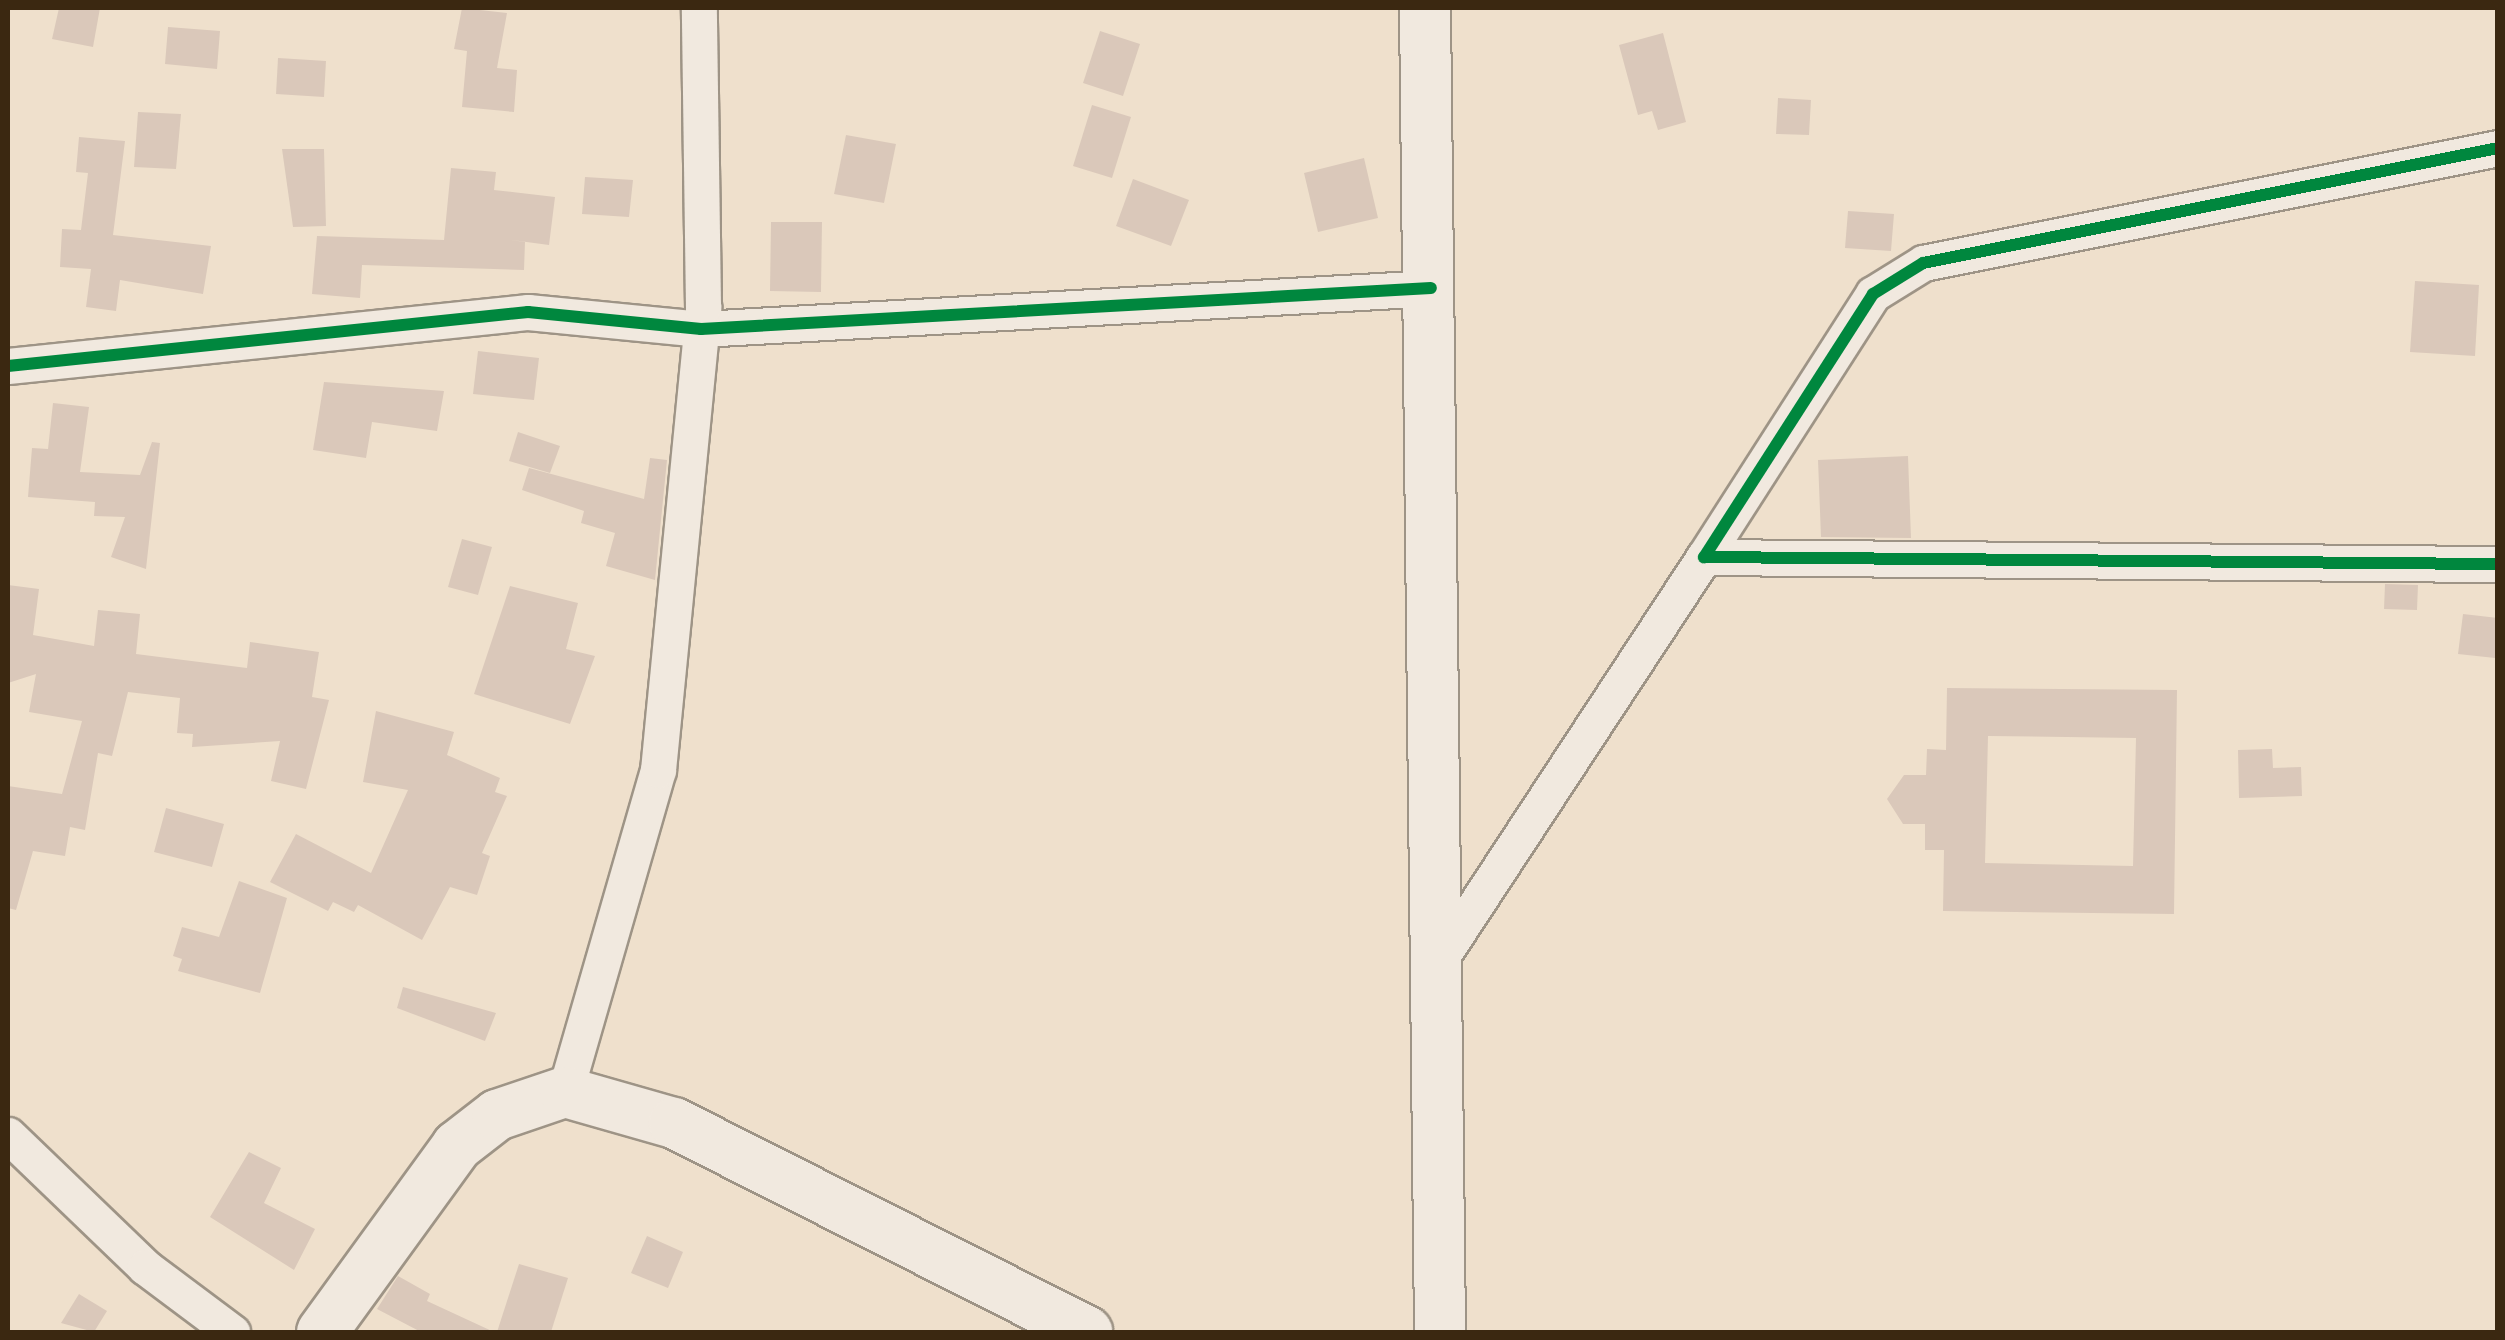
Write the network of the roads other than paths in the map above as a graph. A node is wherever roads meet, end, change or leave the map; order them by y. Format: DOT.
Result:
graph roads {
  1 [pos="699,8"];
  2 [pos="1426,8"];
  3 [pos="2498,148"];
  4 [pos="1430,288"];
  5 [pos="702,329"];
  6 [pos="8,366"];
  7 [pos="1704,557"];
  8 [pos="2498,564"];
  9 [pos="1436,965"];
  10 [pos="565,1092"];
  11 [pos="8,1135"];
  12 [pos="232,1332"];
  13 [pos="322,1332"];
  14 [pos="1087,1332"];
  15 [pos="1440,1332"];
  1 -- 5 [label="street"];
  2 -- 4 [label="street"];
  3 -- 7 [label="street"];
  4 -- 5 [label="street"];
  4 -- 9 [label="street"];
  5 -- 6 [label="street"];
  5 -- 10 [label="street"];
  7 -- 8 [label="street"];
  7 -- 9 [label="street"];
  9 -- 15 [label="street"];
  10 -- 13 [label="street"];
  10 -- 14 [label="street"];
  11 -- 12 [label="street"];
}
